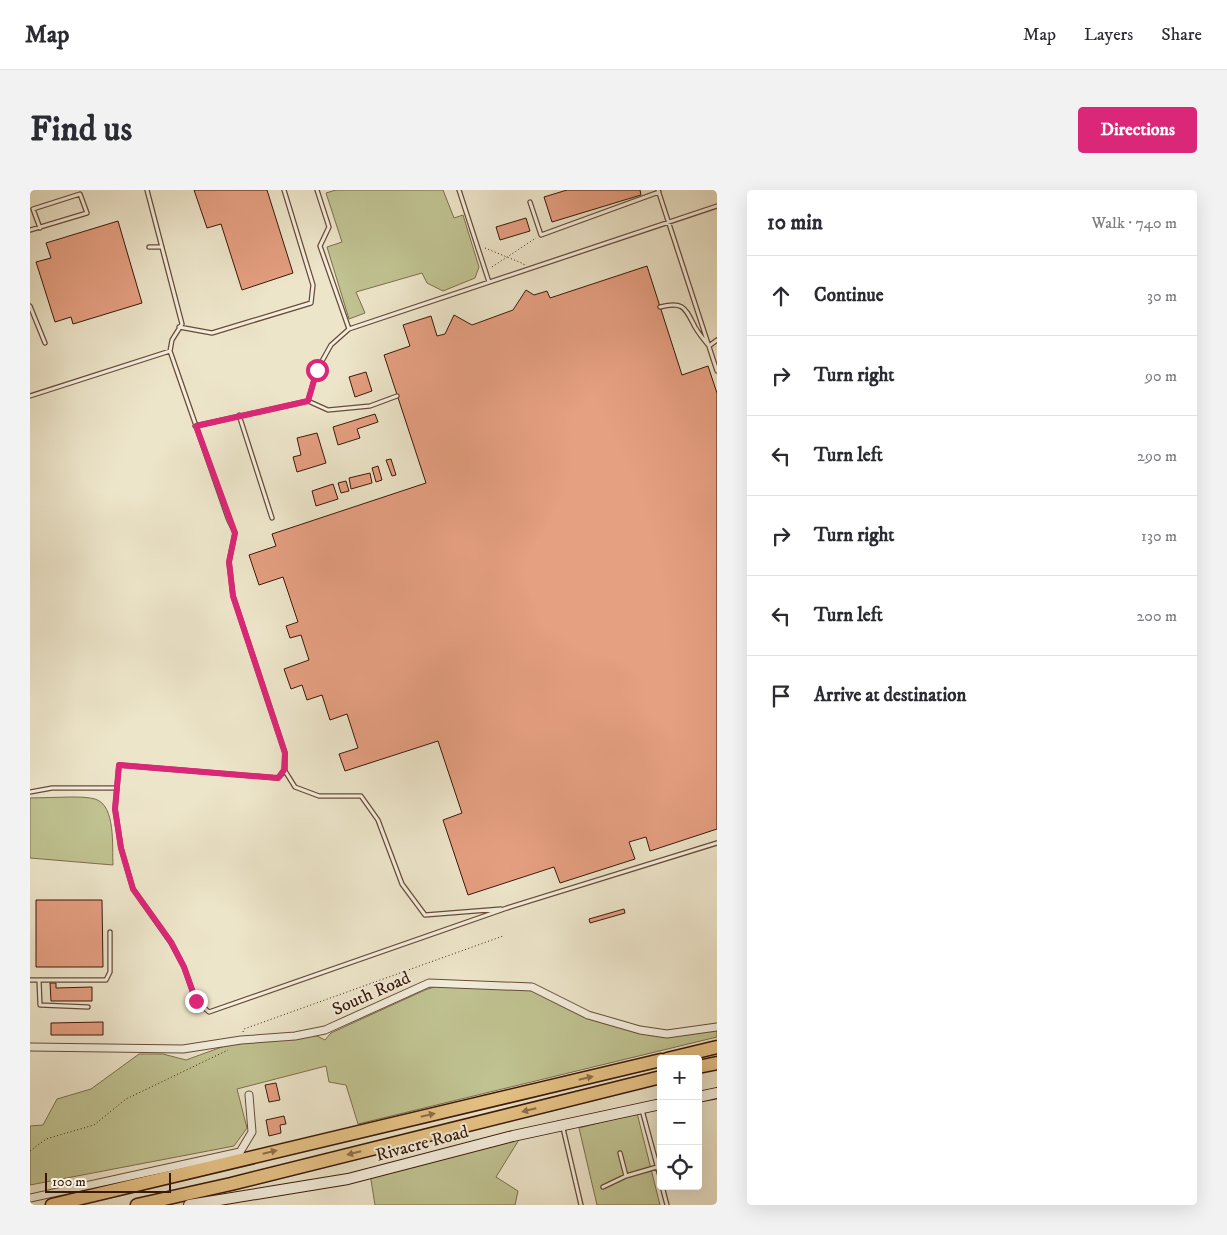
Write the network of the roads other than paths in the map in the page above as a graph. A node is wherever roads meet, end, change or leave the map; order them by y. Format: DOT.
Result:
graph roads {
  1 [pos="147,190"];
  2 [pos="284,190"];
  3 [pos="317,190"];
  4 [pos="459,190"];
  5 [pos="658,191"];
  6 [pos="530,202"];
  7 [pos="717,206"];
  8 [pos="669,222"];
  9 [pos="40,228"];
  10 [pos="30,230"];
  11 [pos="149,247"];
  12 [pos="162,247"];
  13 [pos="490,282"];
  14 [pos="30,306"];
  15 [pos="660,307"];
  16 [pos="179,328"];
  17 [pos="349,329"];
  18 [pos="717,340"];
  19 [pos="45,343"];
  20 [pos="709,346"];
  21 [pos="170,351"];
  22 [pos="717,371"];
  23 [pos="30,396"];
  24 [pos="397,396"];
  25 [pos="308,401"];
  26 [pos="239,415"];
  27 [pos="196,426"];
  28 [pos="272,518"];
  29 [pos="284,770"];
  30 [pos="117,788"];
  31 [pos="30,792"];
  32 [pos="717,843"];
  33 [pos="507,908"];
  34 [pos="110,932"];
  35 [pos="30,980"];
  36 [pos="39,980"];
  37 [pos="88,1007"];
  38 [pos="717,1027"];
  39 [pos="30,1047"];
  40 [pos="717,1047"];
  41 [pos="684,1055"];
  42 [pos="657,1061"];
  43 [pos="717,1063"];
  44 [pos="702,1067"];
  45 [pos="657,1078"];
  46 [pos="717,1093"];
  47 [pos="249,1095"];
  48 [pos="702,1096"];
  49 [pos="657,1105"];
  50 [pos="641,1107"];
  51 [pos="562,1125"];
  52 [pos="620,1153"];
  53 [pos="657,1167"];
  54 [pos="626,1176"];
  55 [pos="603,1187"];
  56 [pos="663,1190"];
  57 [pos="30,1198"];
  58 [pos="222,1202"];
  59 [pos="52,1205"];
  60 [pos="137,1205"];
  61 [pos="189,1205"];
  62 [pos="581,1205"];
  63 [pos="667,1205"];
  1 -- 12 [label="lane"];
  2 -- 16 [label="lane"];
  3 -- 17 [label="lane"];
  4 -- 13 [label="lane"];
  5 -- 6 [label="lane"];
  5 -- 8 [label="lane"];
  7 -- 8 [label="lane"];
  8 -- 13 [label="lane"];
  8 -- 20 [label="lane"];
  9 -- 9 [label="lane"];
  9 -- 10 [label="lane"];
  11 -- 12 [label="lane"];
  12 -- 16 [label="lane"];
  13 -- 17 [label="lane"];
  14 -- 19 [label="lane"];
  15 -- 20 [label="lane"];
  16 -- 21 [label="lane"];
  17 -- 25 [label="lane"];
  18 -- 20 [label="lane"];
  20 -- 22 [label="lane"];
  21 -- 23 [label="lane"];
  21 -- 27 [label="lane"];
  24 -- 25 [label="lane"];
  25 -- 26 [label="lane"];
  26 -- 27 [label="lane"];
  26 -- 28 [label="lane"];
  27 -- 29 [label="lane"];
  29 -- 30 [label="lane"];
  29 -- 33 [label="lane"];
  30 -- 31 [label="lane"];
  30 -- 33 [label="lane"];
  32 -- 33 [label="lane"];
  34 -- 36 [label="lane"];
  35 -- 36 [label="lane"];
  36 -- 37 [label="lane"];
  38 -- 39 [label="street, South Road"];
  40 -- 41 [label="highway"];
  59 -- 42 [label="highway, one-way"];
  43 -- 44 [label="highway"];
  45 -- 60 [label="highway, one-way"];
  46 -- 48 [label="main road"];
  47 -- 57 [label="street"];
  49 -- 50 [label="main road, Rivacre Road"];
  50 -- 51 [label="main road, Rivacre Road"];
  50 -- 53 [label="lane"];
  51 -- 58 [label="main road, Rivacre Road"];
  51 -- 62 [label="lane"];
  52 -- 54 [label="lane"];
  53 -- 54 [label="lane"];
  54 -- 55 [label="lane"];
  56 -- 63 [label="lane"];
  58 -- 61 [label="main road, Rivacre Road"];
}
